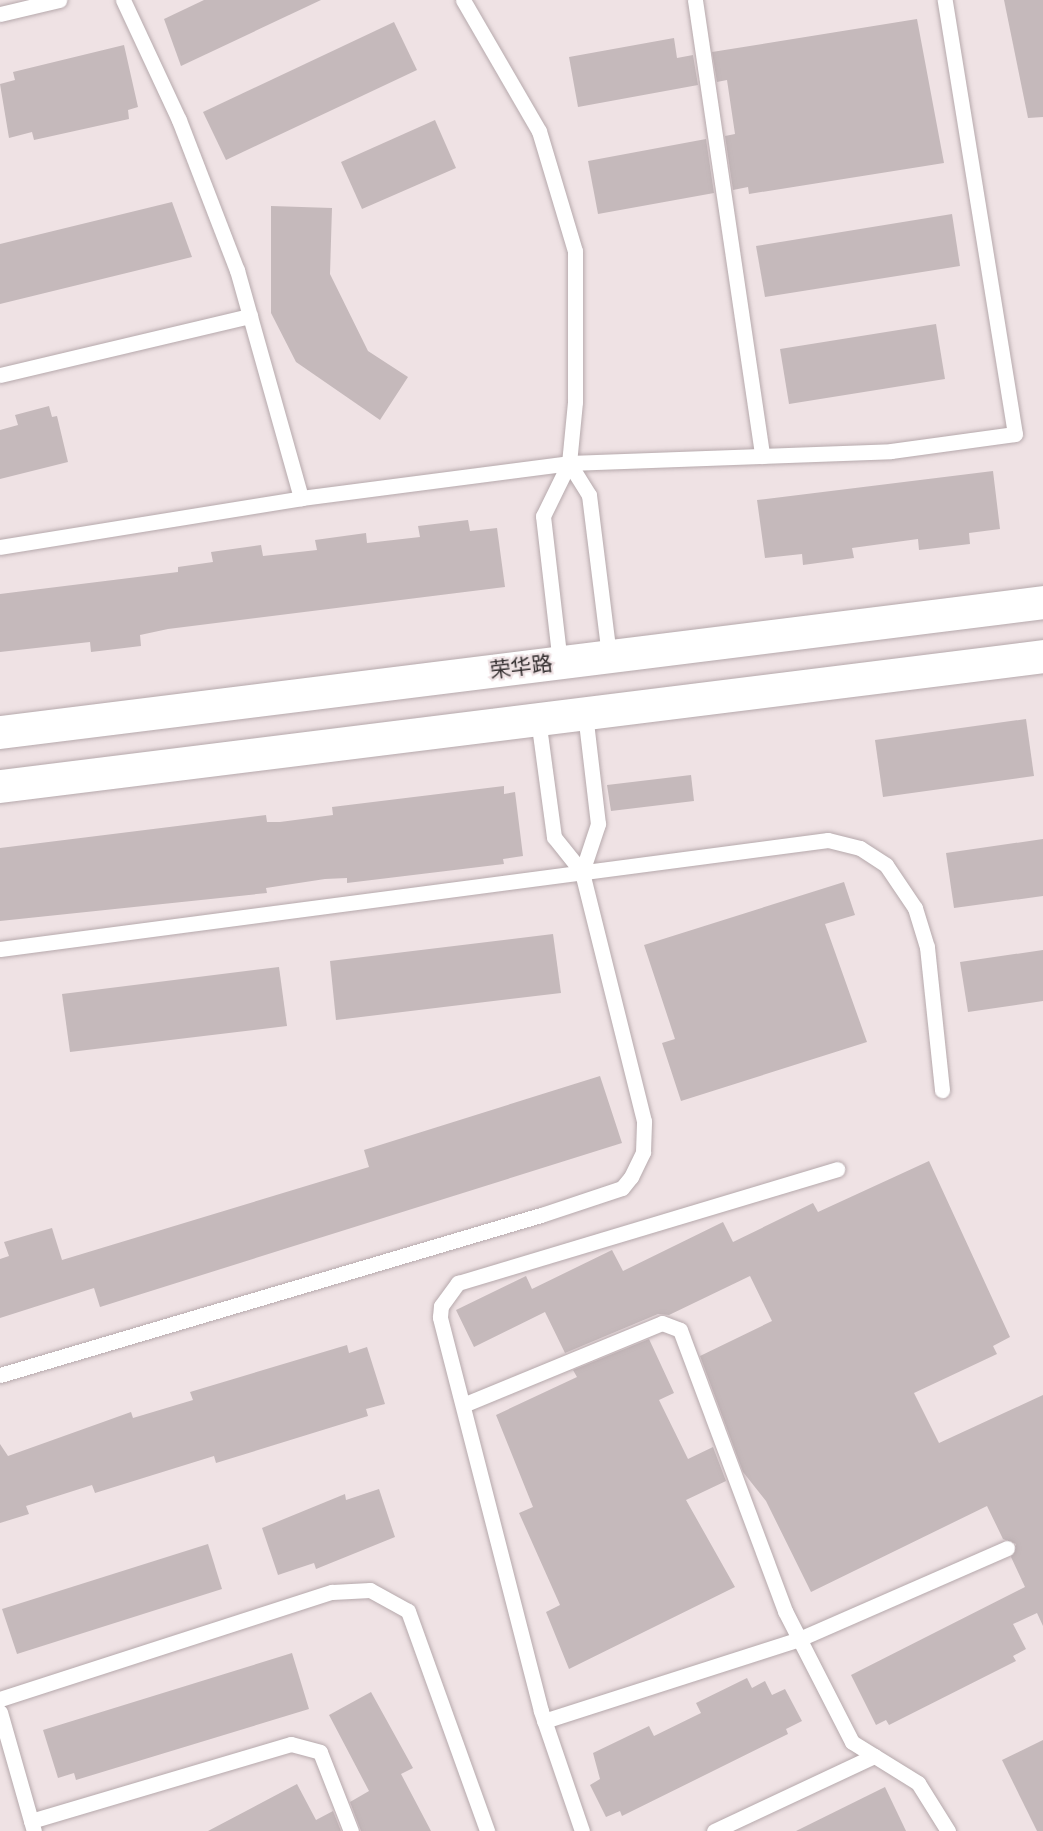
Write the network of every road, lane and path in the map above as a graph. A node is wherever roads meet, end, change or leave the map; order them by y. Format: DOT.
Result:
graph roads {
  1 [pos="59,0"];
  2 [pos="107,0"];
  3 [pos="463,0"];
  4 [pos="695,0"];
  5 [pos="945,0"];
  6 [pos="124,2"];
  7 [pos="0,14"];
  8 [pos="250,316"];
  9 [pos="0,375"];
  10 [pos="762,456"];
  11 [pos="569,463"];
  12 [pos="301,498"];
  13 [pos="0,547"];
  14 [pos="1043,602"];
  15 [pos="609,656"];
  16 [pos="1043,656"];
  17 [pos="560,662"];
  18 [pos="585,713"];
  19 [pos="538,719"];
  20 [pos="0,732"];
  21 [pos="0,786"];
  22 [pos="582,872"];
  23 [pos="0,949"];
  24 [pos="942,1090"];
  25 [pos="837,1169"];
  26 [pos="0,1375"];
  27 [pos="463,1405"];
  28 [pos="1007,1548"];
  29 [pos="799,1639"];
  30 [pos="0,1699"];
  31 [pos="0,1712"];
  32 [pos="544,1721"];
  33 [pos="874,1756"];
  34 [pos="33,1826"];
  35 [pos="351,1831"];
  36 [pos="487,1831"];
  37 [pos="582,1831"];
  38 [pos="714,1831"];
  39 [pos="948,1831"];
  1 -- 7 [label="lane"];
  2 -- 6 [label="lane"];
  3 -- 11 [label="lane"];
  4 -- 10 [label="lane"];
  5 -- 10 [label="lane"];
  6 -- 8 [label="lane"];
  8 -- 9 [label="lane"];
  8 -- 12 [label="lane"];
  10 -- 11 [label="lane"];
  11 -- 12 [label="lane"];
  11 -- 15 [label="lane"];
  11 -- 17 [label="lane"];
  12 -- 13 [label="lane"];
  14 -- 15 [label="street, 荣华路"];
  15 -- 17 [label="street, 荣华路"];
  16 -- 18 [label="street"];
  17 -- 20 [label="street, 荣华路"];
  18 -- 19 [label="street"];
  18 -- 22 [label="lane"];
  19 -- 21 [label="street"];
  19 -- 22 [label="lane"];
  22 -- 23 [label="lane"];
  22 -- 24 [label="lane"];
  22 -- 26 [label="lane"];
  25 -- 27 [label="lane"];
  27 -- 29 [label="lane"];
  27 -- 32 [label="lane"];
  28 -- 29 [label="lane"];
  29 -- 32 [label="lane"];
  29 -- 33 [label="lane"];
  30 -- 36 [label="lane"];
  31 -- 34 [label="lane"];
  32 -- 37 [label="lane"];
  33 -- 38 [label="lane"];
  33 -- 39 [label="lane"];
  34 -- 35 [label="lane"];
}
